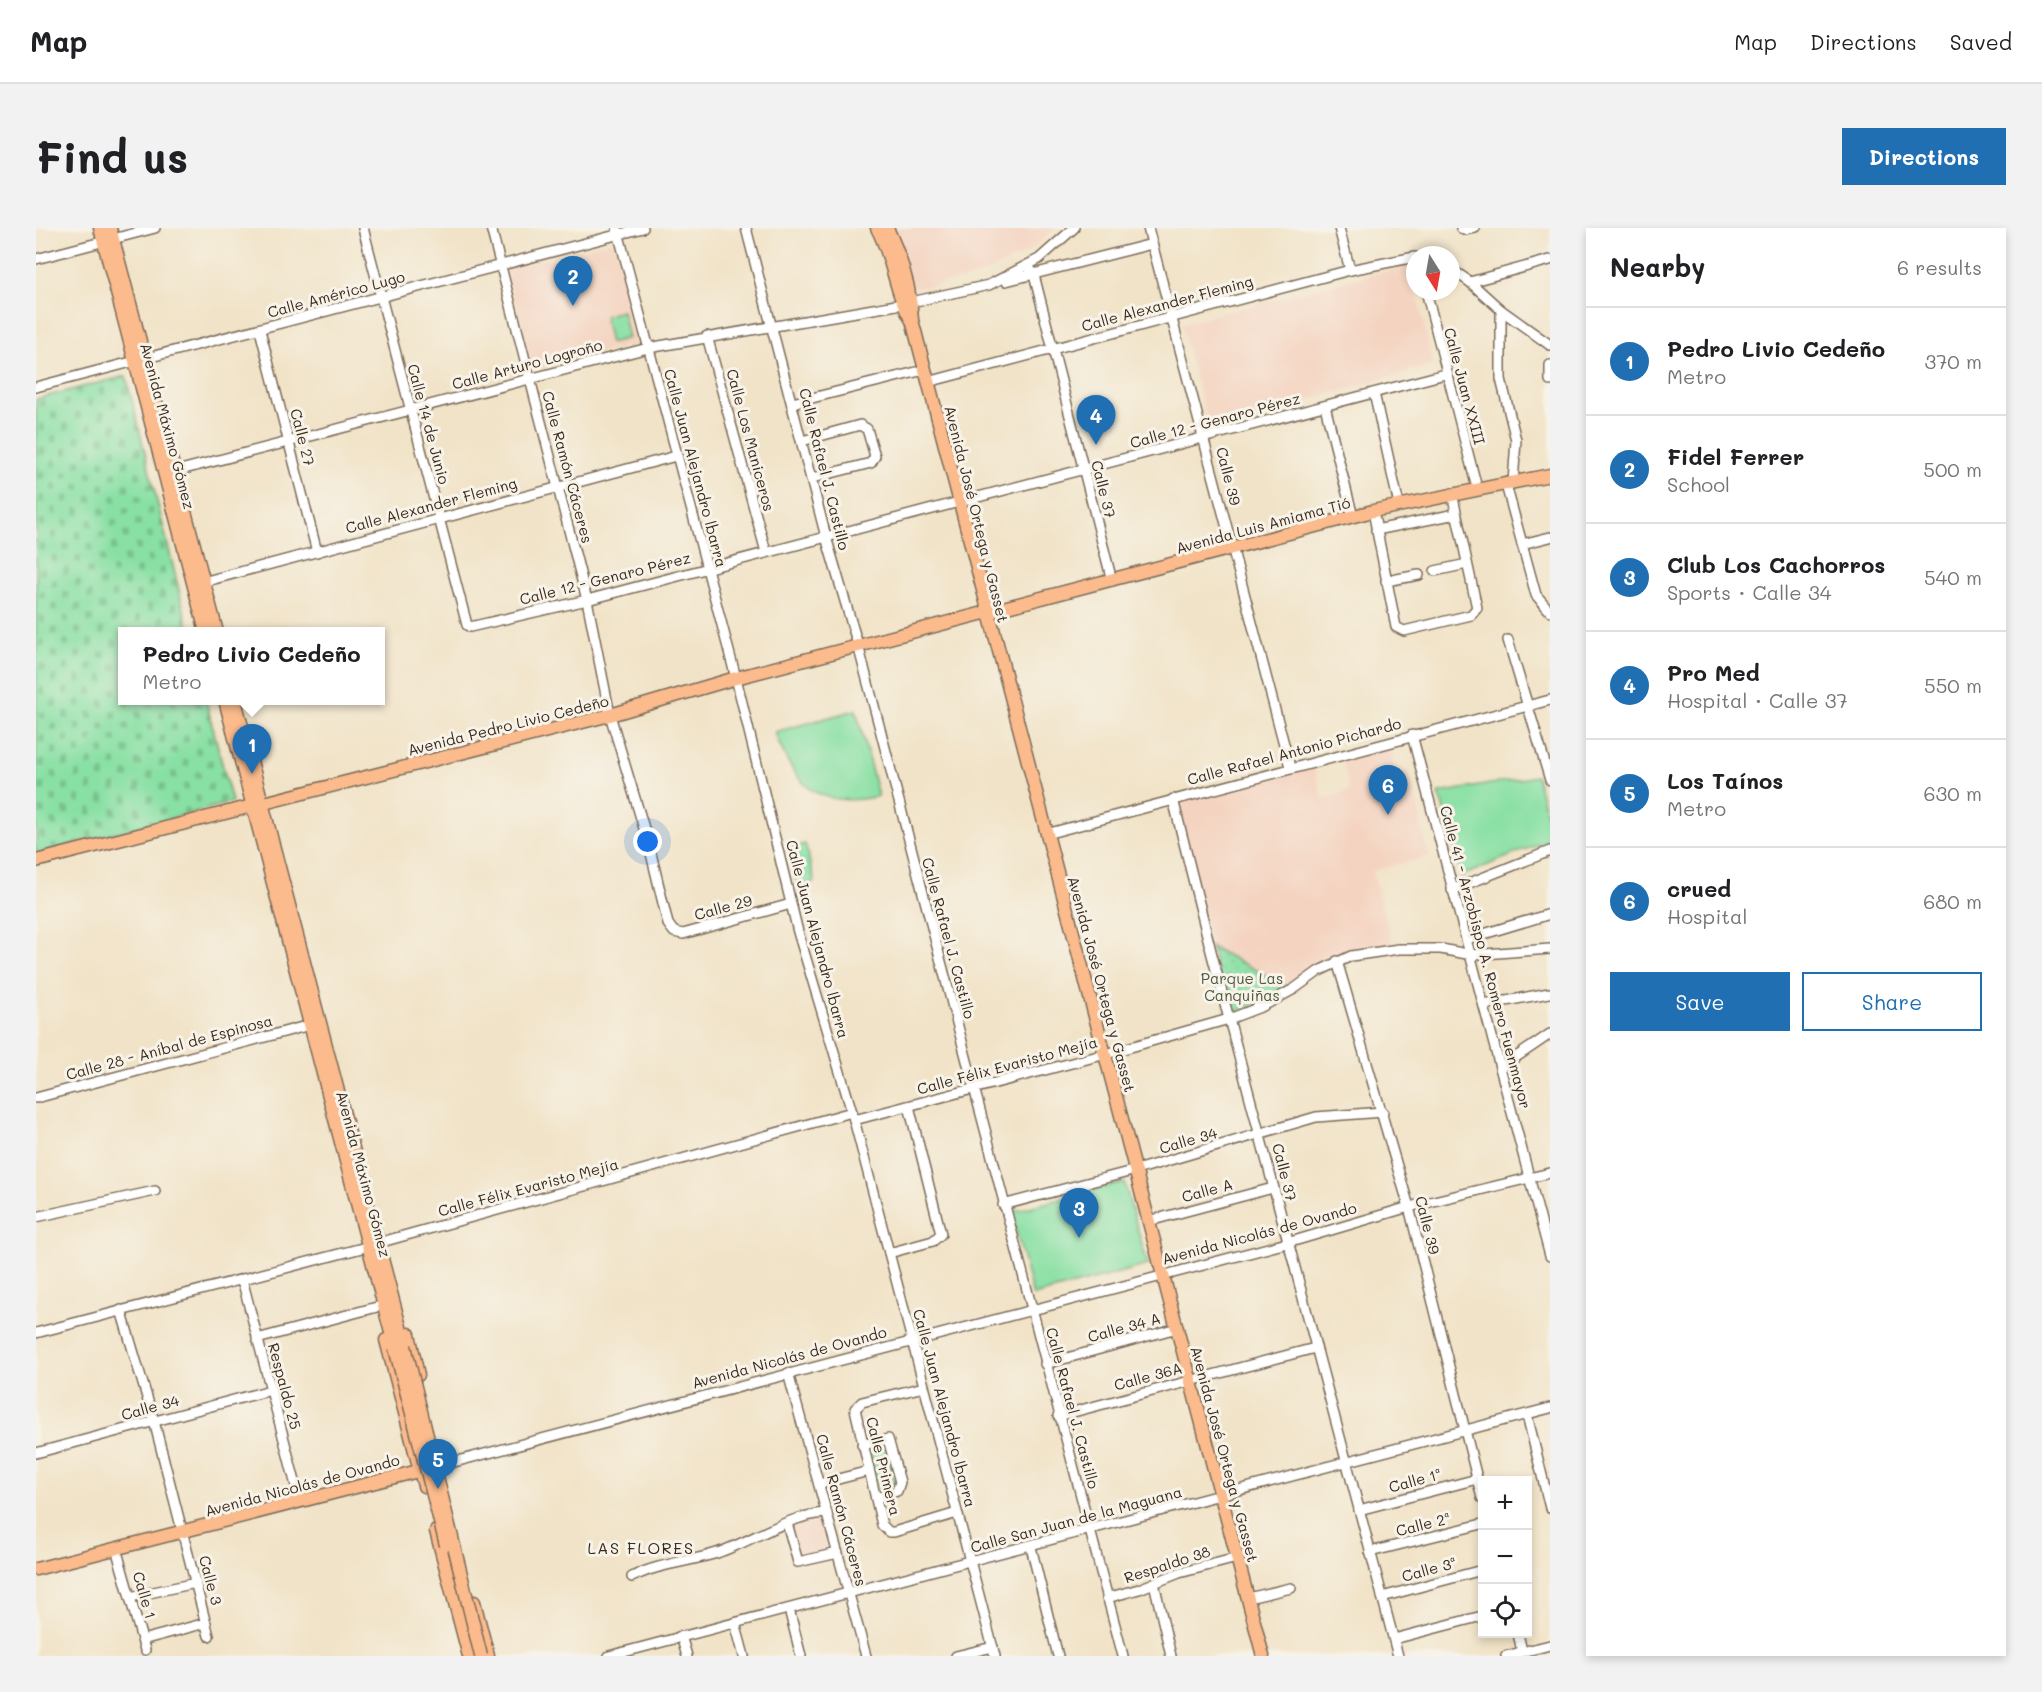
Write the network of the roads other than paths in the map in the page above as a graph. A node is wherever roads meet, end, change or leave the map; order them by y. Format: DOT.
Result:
graph roads {
  1 [pos="100,228"];
  2 [pos="155,228"];
  3 [pos="363,228"];
  4 [pos="491,228"];
  5 [pos="643,228"];
  6 [pos="746,228"];
  7 [pos="877,228"];
  8 [pos="886,228"];
  9 [pos="1074,228"];
  10 [pos="1148,228"];
  11 [pos="1339,228"];
  12 [pos="1475,228"];
  13 [pos="1461,229"];
  14 [pos="617,231"];
  15 [pos="109,236"];
  16 [pos="1152,244"];
  17 [pos="36,259"];
  18 [pos="1406,259"];
  19 [pos="1550,260"];
  20 [pos="500,265"];
  21 [pos="1028,265"];
  22 [pos="1350,270"];
  23 [pos="1034,275"];
  24 [pos="1460,275"];
  25 [pos="1470,282"];
  26 [pos="989,285"];
  27 [pos="381,298"];
  28 [pos="1428,300"];
  29 [pos="907,303"];
  30 [pos="1501,310"];
  31 [pos="1171,317"];
  32 [pos="772,327"];
  33 [pos="260,330"];
  34 [pos="706,336"];
  35 [pos="1550,345"];
  36 [pos="648,348"];
  37 [pos="1053,349"];
  38 [pos="140,361"];
  39 [pos="1550,365"];
  40 [pos="1446,374"];
  41 [pos="926,376"];
  42 [pos="529,379"];
  43 [pos="1550,381"];
  44 [pos="36,387"];
  45 [pos="1374,393"];
  46 [pos="792,403"];
  47 [pos="1324,406"];
  48 [pos="409,411"];
  49 [pos="1204,437"];
  50 [pos="289,441"];
  51 [pos="802,441"];
  52 [pos="676,456"];
  53 [pos="1083,469"];
  54 [pos="169,473"];
  55 [pos="1550,475"];
  56 [pos="812,478"];
  57 [pos="1509,484"];
  58 [pos="556,487"];
  59 [pos="1477,488"];
  60 [pos="1452,493"];
  61 [pos="959,503"];
  62 [pos="1399,505"];
  63 [pos="1373,511"];
  64 [pos="1456,514"];
  65 [pos="1353,517"];
  66 [pos="438,519"];
  67 [pos="1376,530"];
  68 [pos="825,537"];
  69 [pos="1550,537"];
  70 [pos="1522,544"];
  71 [pos="1232,550"];
  72 [pos="317,552"];
  73 [pos="766,552"];
  74 [pos="1467,564"];
  75 [pos="707,568"];
  76 [pos="1435,571"];
  77 [pos="1419,575"];
  78 [pos="1112,581"];
  79 [pos="1386,581"];
  80 [pos="198,583"];
  81 [pos="587,600"];
  82 [pos="1550,611"];
  83 [pos="987,613"];
  84 [pos="205,627"];
  85 [pos="215,627"];
  86 [pos="468,627"];
  87 [pos="1508,640"];
  88 [pos="858,645"];
  89 [pos="736,678"];
  90 [pos="1550,700"];
  91 [pos="227,705"];
  92 [pos="236,705"];
  93 [pos="1528,705"];
  94 [pos="610,715"];
  95 [pos="1412,735"];
  96 [pos="1290,767"];
  97 [pos="1550,780"];
  98 [pos="1173,799"];
  99 [pos="258,803"];
  100 [pos="1046,834"];
  101 [pos="1550,851"];
  102 [pos="36,861"];
  103 [pos="1452,890"];
  104 [pos="791,904"];
  105 [pos="1550,914"];
  106 [pos="1467,939"];
  107 [pos="1550,949"];
  108 [pos="1472,955"];
  109 [pos="1337,961"];
  110 [pos="1549,993"];
  111 [pos="1484,1005"];
  112 [pos="1229,1019"];
  113 [pos="310,1025"];
  114 [pos="1550,1034"];
  115 [pos="1106,1054"];
  116 [pos="1500,1068"];
  117 [pos="973,1089"];
  118 [pos="36,1098"];
  119 [pos="909,1106"];
  120 [pos="1383,1112"];
  121 [pos="853,1116"];
  122 [pos="1260,1135"];
  123 [pos="1136,1170"];
  124 [pos="1550,1173"];
  125 [pos="1529,1178"];
  126 [pos="357,1183"];
  127 [pos="1273,1188"];
  128 [pos="155,1191"];
  129 [pos="1003,1205"];
  130 [pos="1409,1207"];
  131 [pos="36,1216"];
  132 [pos="1149,1221"];
  133 [pos="385,1241"];
  134 [pos="1287,1243"];
  135 [pos="362,1248"];
  136 [pos="889,1253"];
  137 [pos="1550,1256"];
  138 [pos="1162,1275"];
  139 [pos="242,1279"];
  140 [pos="377,1307"];
  141 [pos="121,1310"];
  142 [pos="1032,1310"];
  143 [pos="1176,1328"];
  144 [pos="36,1332"];
  145 [pos="257,1339"];
  146 [pos="911,1340"];
  147 [pos="400,1347"];
  148 [pos="1315,1348"];
  149 [pos="1045,1364"];
  150 [pos="788,1373"];
  151 [pos="1190,1380"];
  152 [pos="924,1387"];
  153 [pos="271,1390"];
  154 [pos="1550,1408"];
  155 [pos="1527,1415"];
  156 [pos="1058,1416"];
  157 [pos="154,1421"];
  158 [pos="1465,1431"];
  159 [pos="862,1445"];
  160 [pos="36,1453"];
  161 [pos="1346,1463"];
  162 [pos="438,1466"];
  163 [pos="420,1470"];
  164 [pos="869,1470"];
  165 [pos="1477,1479"];
  166 [pos="1478,1483"];
  167 [pos="819,1484"];
  168 [pos="1221,1496"];
  169 [pos="876,1498"];
  170 [pos="300,1501"];
  171 [pos="1550,1508"];
  172 [pos="1359,1510"];
  173 [pos="827,1513"];
  174 [pos="957,1514"];
  175 [pos="788,1523"];
  176 [pos="1478,1525"];
  177 [pos="1091,1530"];
  178 [pos="183,1532"];
  179 [pos="1031,1547"];
  180 [pos="116,1548"];
  181 [pos="1371,1552"];
  182 [pos="838,1553"];
  183 [pos="1237,1558"];
  184 [pos="970,1563"];
  185 [pos="36,1569"];
  186 [pos="1478,1571"];
  187 [pos="632,1577"];
  188 [pos="196,1583"];
  189 [pos="1154,1584"];
  190 [pos="1291,1588"];
  191 [pos="849,1593"];
  192 [pos="130,1597"];
  193 [pos="1382,1597"];
  194 [pos="1107,1598"];
  195 [pos="1248,1598"];
  196 [pos="789,1609"];
  197 [pos="1478,1617"];
  198 [pos="206,1623"];
  199 [pos="735,1623"];
  200 [pos="209,1636"];
  201 [pos="681,1636"];
  202 [pos="1519,1638"];
  203 [pos="1394,1639"];
  204 [pos="1550,1645"];
  205 [pos="994,1651"];
  206 [pos="1522,1651"];
  207 [pos="628,1653"];
  208 [pos="471,1656"];
  209 [pos="482,1656"];
  210 [pos="488,1656"];
  211 [pos="609,1656"];
  212 [pos="687,1656"];
  213 [pos="744,1656"];
  214 [pos="801,1656"];
  215 [pos="866,1656"];
  216 [pos="956,1656"];
  217 [pos="1059,1656"];
  218 [pos="1123,1656"];
  219 [pos="1171,1656"];
  220 [pos="1263,1656"];
  221 [pos="1398,1656"];
  222 [pos="1506,1656"];
  1 -- 15 [label="main road, Avenida Máximo Gómez"];
  2 -- 15 [label="street"];
  3 -- 27 [label="street, Calle 14 de Junio"];
  4 -- 20 [label="street, Calle Ramón Cáceres"];
  5 -- 14 [label="street, Calle Américo Lugo"];
  6 -- 32 [label="street, Calle Rafael J. Castillo"];
  7 -- 29 [label="main road, Avenida José Ortega y Gasset"];
  8 -- 29 [label="main road, Avenida José Ortega y Gasset"];
  9 -- 21 [label="street"];
  10 -- 16 [label="street, Calle 39"];
  11 -- 22 [label="street"];
  12 -- 13 [label="street"];
  14 -- 20 [label="street, Calle Américo Lugo"];
  14 -- 36 [label="street, Calle Juan Alejandro lbarra"];
  15 -- 17 [label="street"];
  15 -- 38 [label="main road, Avenida Máximo Gómez"];
  16 -- 23 [label="street"];
  16 -- 31 [label="street, Calle 39"];
  18 -- 22 [label="street, Calle Alexander Fleming"];
  19 -- 25 [label="street"];
  20 -- 27 [label="street, Calle Américo Lugo"];
  20 -- 42 [label="street, Calle Ramón Cáceres"];
  21 -- 23 [label="street, Calle 37"];
  21 -- 26 [label="street"];
  22 -- 31 [label="street, Calle Alexander Fleming"];
  23 -- 26 [label="street"];
  23 -- 37 [label="street, Calle 37"];
  24 -- 25 [label="street"];
  25 -- 30 [label="street"];
  26 -- 29 [label="street, Calle Arturo Logroño"];
  27 -- 33 [label="street, Calle Américo Lugo"];
  27 -- 48 [label="street, Calle 14 de Junio"];
  28 -- 40 [label="street, Calle Juan XXIII"];
  29 -- 32 [label="street, Calle Arturo Logroño"];
  29 -- 41 [label="main road, Avenida José Ortega y Gasset"];
  30 -- 35 [label="street"];
  30 -- 57 [label="street"];
  31 -- 37 [label="street, Calle Alexander Fleming"];
  31 -- 49 [label="street, Calle 39"];
  32 -- 34 [label="street, Calle Arturo Logroño"];
  32 -- 46 [label="street, Calle Rafael J. Castillo"];
  33 -- 38 [label="street, Calle Américo Lugo"];
  33 -- 50 [label="street, Calle 27"];
  34 -- 36 [label="street, Calle Arturo Logroño"];
  34 -- 73 [label="street, Calle Los Maniceros"];
  36 -- 42 [label="street, Calle Arturo Logroño"];
  36 -- 52 [label="street, Calle Juan Alejandro lbarra"];
  37 -- 41 [label="street, Calle Alexander Fleming"];
  37 -- 53 [label="street, Calle 37"];
  38 -- 44 [label="street, Calle Américo Lugo"];
  38 -- 54 [label="main road, Avenida Máximo Gómez"];
  39 -- 43 [label="street"];
  40 -- 45 [label="street, Calle 12 - Genaro Pérez"];
  40 -- 59 [label="street, Calle Juan XXIII"];
  41 -- 46 [label="street, Calle Alexander Fleming"];
  41 -- 61 [label="main road, Avenida José Ortega y Gasset"];
  42 -- 48 [label="street, Calle Arturo Logroño"];
  42 -- 58 [label="street, Calle Ramón Cáceres"];
  45 -- 47 [label="street, Calle 12 - Genaro Pérez"];
  45 -- 62 [label="street"];
  46 -- 51 [label="street, Calle Rafael J. Castillo"];
  47 -- 49 [label="street, Calle 12 - Genaro Pérez"];
  47 -- 65 [label="street"];
  48 -- 50 [label="street, Calle Arturo Logroño"];
  48 -- 66 [label="street, Calle 14 de Junio"];
  49 -- 53 [label="street, Calle 12 - Genaro Pérez"];
  49 -- 71 [label="street, Calle 39"];
  50 -- 54 [label="street, Calle Arturo Logroño"];
  50 -- 72 [label="street, Calle 27"];
  51 -- 56 [label="street, Calle Rafael J. Castillo"];
  51 -- 56 [label="street"];
  52 -- 58 [label="street, Calle Alexander Fleming"];
  52 -- 75 [label="street, Calle Juan Alejandro lbarra"];
  53 -- 61 [label="street, Calle 12 - Genaro Pérez"];
  53 -- 78 [label="street, Calle 37"];
  54 -- 80 [label="main road, Avenida Máximo Gómez"];
  55 -- 57 [label="main road, Avenida Luis Amiama Tió"];
  56 -- 68 [label="street, Calle Rafael J. Castillo"];
  57 -- 59 [label="main road, Avenida Luis Amiama Tió"];
  57 -- 70 [label="street"];
  58 -- 66 [label="street, Calle Alexander Fleming"];
  58 -- 81 [label="street, Calle Ramón Cáceres"];
  59 -- 60 [label="main road, Avenida Luis Amiama Tió"];
  60 -- 62 [label="main road, Avenida Luis Amiama Tió"];
  60 -- 64 [label="street"];
  61 -- 68 [label="street, Calle 12 - Genaro Pérez"];
  61 -- 83 [label="main road, Avenida José Ortega y Gasset"];
  62 -- 63 [label="main road, Avenida Luis Amiama Tió"];
  63 -- 65 [label="main road, Avenida Luis Amiama Tió"];
  63 -- 67 [label="street"];
  64 -- 67 [label="street"];
  64 -- 74 [label="street"];
  65 -- 71 [label="main road, Avenida Luis Amiama Tió"];
  66 -- 72 [label="street, Calle Alexander Fleming"];
  66 -- 86 [label="street, Calle 14 de Junio"];
  67 -- 79 [label="street"];
  68 -- 73 [label="street, Calle 12 - Genaro Pérez"];
  68 -- 88 [label="street, Calle Rafael J. Castillo"];
  69 -- 70 [label="street"];
  70 -- 82 [label="street"];
  71 -- 78 [label="main road, Avenida Luis Amiama Tió"];
  71 -- 96 [label="street, Calle 39"];
  72 -- 80 [label="street, Calle Alexander Fleming"];
  73 -- 75 [label="street, Calle 12 - Genaro Pérez"];
  74 -- 76 [label="street"];
  74 -- 79 [label="street"];
  75 -- 81 [label="street, Calle 12 - Genaro Pérez"];
  75 -- 89 [label="street, Calle Juan Alejandro lbarra"];
  77 -- 79 [label="street"];
  78 -- 83 [label="main road, Avenida Luis Amiama Tió"];
  80 -- 84 [label="main road, Avenida Máximo Gómez"];
  80 -- 85 [label="main road, Avenida Máximo Gómez"];
  81 -- 86 [label="street, Calle 12 - Genaro Pérez"];
  81 -- 94 [label="street, Calle Ramón Cáceres"];
  83 -- 88 [label="main road, Avenida Pedro Livio Cedeño"];
  83 -- 100 [label="main road, Avenida José Ortega y Gasset"];
  87 -- 93 [label="street"];
  88 -- 89 [label="main road, Avenida Pedro Livio Cedeño"];
  88 -- 117 [label="street, Calle Rafael J. Castillo"];
  89 -- 94 [label="main road, Avenida Pedro Livio Cedeño"];
  89 -- 104 [label="street, Calle Juan Alejandro lbarra"];
  90 -- 93 [label="street, Calle Rafael Antonio Pichardo"];
  91 -- 99 [label="main road, Avenida Máximo Gómez"];
  92 -- 99 [label="main road, Avenida Máximo Gómez"];
  93 -- 95 [label="street, Calle Rafael Antonio Pichardo"];
  93 -- 97 [label="street"];
  94 -- 99 [label="main road, Avenida Pedro Livio Cedeño"];
  94 -- 104 [label="street, Calle 29"];
  95 -- 96 [label="street, Calle Rafael Antonio Pichardo"];
  95 -- 103 [label="street, Calle 41 - Arzobispo A. Romero Fuenmayor"];
  96 -- 98 [label="street, Calle Rafael Antonio Pichardo"];
  98 -- 100 [label="street, Calle Rafael Antonio Pichardo"];
  98 -- 112 [label="street, Calle 37"];
  99 -- 102 [label="main road, Avenida Pedro Livio Cedeño"];
  99 -- 113 [label="main road, Avenida Máximo Gómez"];
  99 -- 126 [label="main road, Avenida Máximo Gómez"];
  100 -- 115 [label="main road, Avenida José Ortega y Gasset"];
  101 -- 103 [label="street"];
  103 -- 106 [label="street, Calle 41 - Arzobispo A. Romero Fuenmayor"];
  104 -- 121 [label="street, Calle Juan Alejandro lbarra"];
  105 -- 106 [label="street"];
  106 -- 108 [label="street, Calle 41 - Arzobispo A. Romero Fuenmayor"];
  107 -- 108 [label="street, Calle Félix Evaristo Mejía"];
  108 -- 109 [label="street, Calle Félix Evaristo Mejía"];
  108 -- 111 [label="street, Calle 41 - Arzobispo A. Romero Fuenmayor"];
  109 -- 112 [label="street, Calle Félix Evaristo Mejía"];
  109 -- 120 [label="street, Calle 39"];
  110 -- 111 [label="street"];
  111 -- 116 [label="street, Calle 41 - Arzobispo A. Romero Fuenmayor"];
  112 -- 115 [label="street, Calle Félix Evaristo Mejía"];
  112 -- 122 [label="street, Calle 37"];
  113 -- 118 [label="street, Calle 28 - Aníbal de Espinosa"];
  113 -- 126 [label="main road, Avenida Máximo Gómez"];
  114 -- 116 [label="street"];
  115 -- 117 [label="street, Calle Félix Evaristo Mejía"];
  115 -- 123 [label="main road, Avenida José Ortega y Gasset"];
  116 -- 125 [label="street, Calle 41 - Arzobispo A. Romero Fuenmayor"];
  117 -- 119 [label="street, Calle Félix Evaristo Mejía"];
  117 -- 129 [label="street, Calle Rafael J. Castillo"];
  119 -- 121 [label="street, Calle Félix Evaristo Mejía"];
  119 -- 136 [label="street"];
  120 -- 122 [label="street, Calle 34"];
  120 -- 130 [label="street, Calle 39"];
  121 -- 133 [label="street, Calle Félix Evaristo Mejía"];
  121 -- 136 [label="street, Calle Juan Alejandro lbarra"];
  122 -- 123 [label="street, Calle 34"];
  122 -- 127 [label="street, Calle 37"];
  123 -- 129 [label="street, Calle 34"];
  123 -- 132 [label="main road, Avenida José Ortega y Gasset"];
  124 -- 125 [label="street, Avenida Nicolás de Ovando"];
  125 -- 130 [label="street, Avenida Nicolás de Ovando"];
  125 -- 137 [label="street, Calle 41 - Arzobispo A. Romero Fuenmayor"];
  126 -- 133 [label="main road"];
  126 -- 135 [label="main road"];
  126 -- 147 [label="main road, Avenida Máximo Gómez"];
  127 -- 132 [label="street, Calle A"];
  127 -- 134 [label="street, Calle 37"];
  128 -- 131 [label="street"];
  129 -- 142 [label="street, Calle Rafael J. Castillo"];
  130 -- 134 [label="street, Avenida Nicolás de Ovando"];
  130 -- 158 [label="street, Calle 39"];
  132 -- 138 [label="main road, Avenida José Ortega y Gasset"];
  133 -- 162 [label="main road"];
  134 -- 138 [label="street, Avenida Nicolás de Ovando"];
  134 -- 148 [label="street, Calle 37"];
  135 -- 139 [label="street"];
  135 -- 140 [label="main road"];
  136 -- 146 [label="street, Calle Juan Alejandro lbarra"];
  138 -- 142 [label="street, Avenida Nicolás de Ovando"];
  138 -- 143 [label="main road, Avenida José Ortega y Gasset"];
  139 -- 141 [label="street"];
  139 -- 145 [label="street, Respaldo 25"];
  140 -- 145 [label="street"];
  140 -- 163 [label="main road"];
  141 -- 144 [label="street"];
  141 -- 157 [label="street, Calle 3"];
  142 -- 146 [label="street, Avenida Nicolás de Ovando"];
  142 -- 149 [label="street, Calle Rafael J. Castillo"];
  143 -- 149 [label="street, Calle 34 A"];
  143 -- 151 [label="main road, Avenida José Ortega y Gasset"];
  145 -- 153 [label="street, Respaldo 25"];
  146 -- 150 [label="street, Avenida Nicolás de Ovando"];
  146 -- 152 [label="street, Calle Juan Alejandro lbarra"];
  147 -- 208 [label="main road, Avenida Máximo Gómez, bridge"];
  147 -- 209 [label="main road, Avenida Máximo Gómez, bridge"];
  148 -- 151 [label="street, Calle 36A"];
  148 -- 161 [label="street, Calle 37"];
  149 -- 156 [label="street, Calle Rafael J. Castillo"];
  150 -- 162 [label="street, Avenida Nicolás de Ovando"];
  150 -- 167 [label="street, Calle Ramón Cáceres"];
  151 -- 156 [label="street, Calle 36A"];
  151 -- 168 [label="main road, Avenida José Ortega y Gasset"];
  152 -- 159 [label="street, Calle Primera"];
  152 -- 174 [label="street, Calle Juan Alejandro lbarra"];
  153 -- 157 [label="street, Calle 34"];
  153 -- 170 [label="street, Respaldo 25"];
  154 -- 155 [label="street, Calle San Juan de la Maguana"];
  155 -- 158 [label="street, Calle San Juan de la Maguana"];
  155 -- 171 [label="street"];
  156 -- 177 [label="street, Calle Rafael J. Castillo"];
  157 -- 160 [label="street, Calle 34"];
  157 -- 178 [label="street, Calle 3"];
  158 -- 161 [label="street, Calle San Juan de la Maguana"];
  158 -- 165 [label="street, Calle 39"];
  159 -- 164 [label="street, Calle Primera"];
  159 -- 169 [label="street"];
  161 -- 168 [label="street, Calle San Juan de la Maguana"];
  161 -- 172 [label="street, Calle 37"];
  162 -- 163 [label="main road, Avenida Nicolás de Ovando"];
  162 -- 210 [label="main road"];
  163 -- 170 [label="main road, Avenida Nicolás de Ovando"];
  163 -- 208 [label="main road"];
  164 -- 167 [label="street"];
  164 -- 169 [label="street, Calle Primera"];
  165 -- 166 [label="street, Calle 39"];
  165 -- 172 [label="street, Calle 1ª"];
  167 -- 173 [label="street, Calle Ramón Cáceres"];
  168 -- 177 [label="street, Calle San Juan de la Maguana"];
  168 -- 183 [label="main road, Avenida José Ortega y Gasset"];
  169 -- 174 [label="street, Calle Primera"];
  170 -- 178 [label="main road, Avenida Nicolás de Ovando"];
  172 -- 181 [label="street, Calle 37"];
  173 -- 175 [label="street"];
  173 -- 182 [label="street, Calle Ramón Cáceres"];
  174 -- 184 [label="street, Calle Juan Alejandro lbarra"];
  175 -- 182 [label="street"];
  175 -- 187 [label="street"];
  176 -- 181 [label="street, Calle 2ª"];
  177 -- 179 [label="street, Calle San Juan de la Maguana"];
  177 -- 194 [label="street, Calle Rafael J. Castillo"];
  178 -- 180 [label="main road, Avenida Nicolás de Ovando"];
  178 -- 188 [label="street, Calle 3"];
  179 -- 184 [label="street, Calle San Juan de la Maguana"];
  179 -- 217 [label="street"];
  180 -- 185 [label="main road, Avenida Nicolás de Ovando"];
  180 -- 192 [label="street, Calle 1"];
  181 -- 193 [label="street, Calle 37"];
  182 -- 191 [label="street, Calle Ramón Cáceres"];
  183 -- 189 [label="street, Respaldo 38"];
  183 -- 195 [label="main road, Avenida José Ortega y Gasset"];
  184 -- 191 [label="street, Calle San Juan de la Maguana"];
  184 -- 205 [label="street, Calle Juan Alejandro lbarra"];
  186 -- 193 [label="street, Calle 3ª"];
  188 -- 192 [label="street"];
  188 -- 198 [label="street, Calle 3"];
  189 -- 194 [label="street, Respaldo 38"];
  189 -- 219 [label="street"];
  190 -- 195 [label="street"];
  191 -- 196 [label="street, Calle San Juan de la Maguana"];
  191 -- 215 [label="street, Calle Ramón Cáceres"];
  192 -- 198 [label="street, Calle 1"];
  193 -- 203 [label="street, Calle 37"];
  194 -- 218 [label="street, Calle Rafael J. Castillo"];
  195 -- 220 [label="main road, Avenida José Ortega y Gasset"];
  196 -- 199 [label="street, Calle San Juan de la Maguana"];
  196 -- 214 [label="street"];
  197 -- 203 [label="street"];
  198 -- 200 [label="street, Calle 3"];
  199 -- 201 [label="street, Calle San Juan de la Maguana"];
  199 -- 213 [label="street"];
  201 -- 207 [label="street, Calle San Juan de la Maguana"];
  201 -- 212 [label="street"];
  202 -- 206 [label="street"];
  203 -- 221 [label="street, Calle 37"];
  204 -- 206 [label="street"];
  205 -- 216 [label="street"];
  206 -- 222 [label="street"];
  207 -- 211 [label="street, Calle San Juan de la Maguana"];
}
